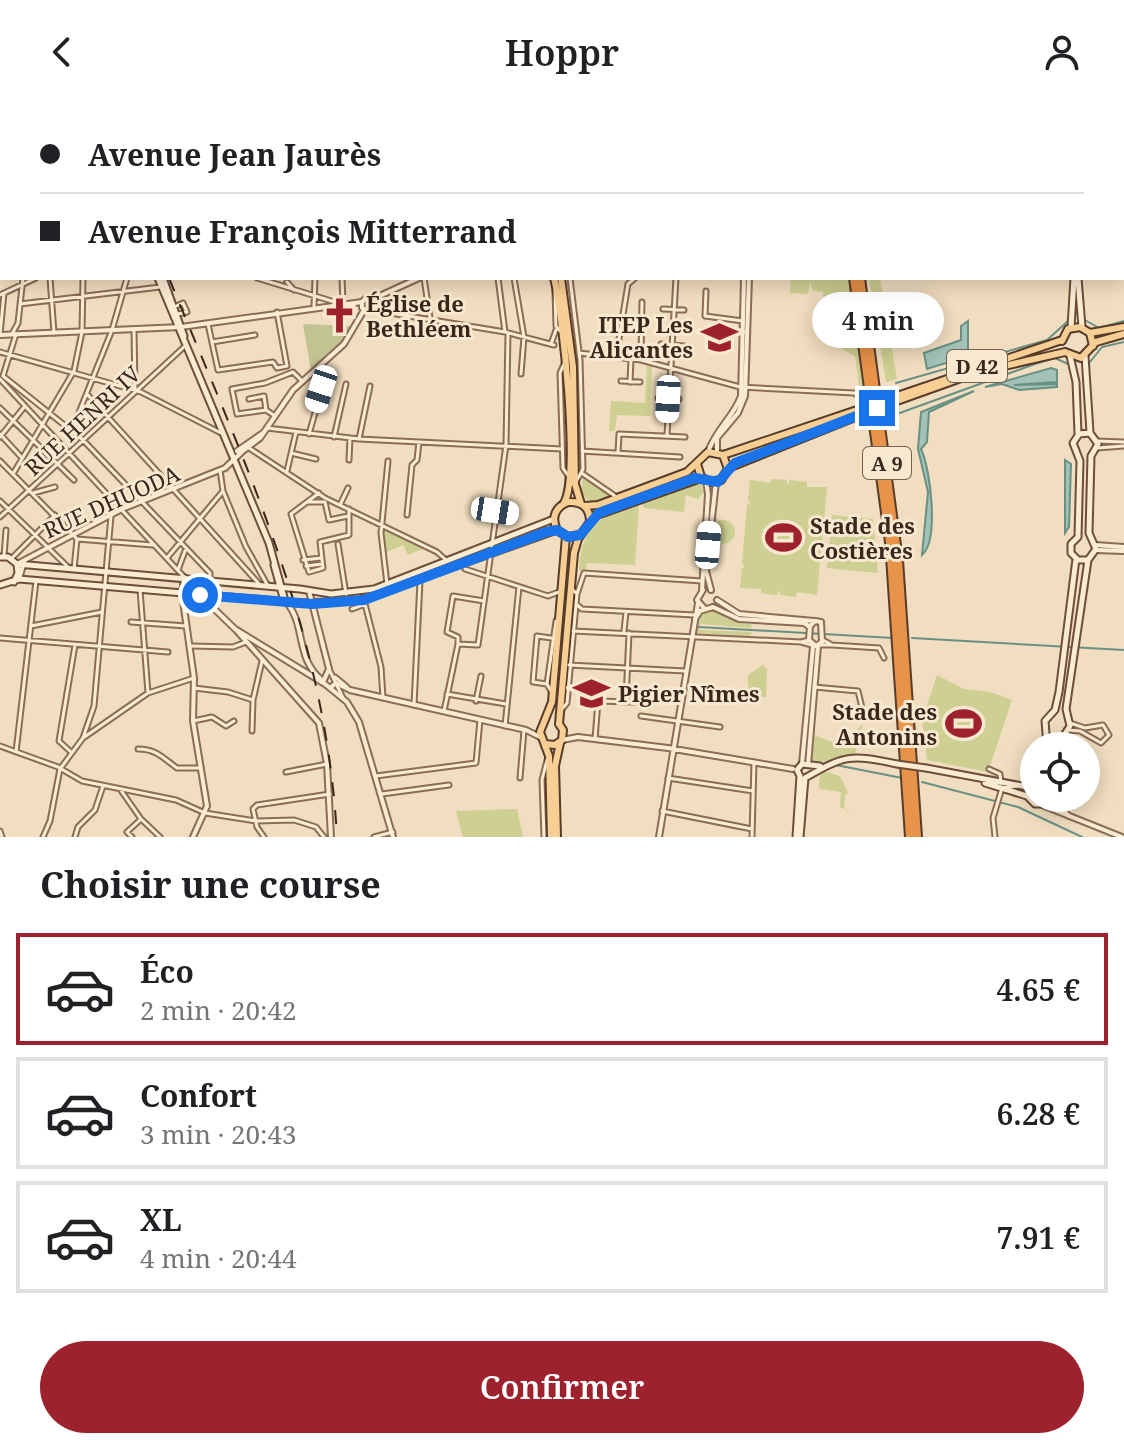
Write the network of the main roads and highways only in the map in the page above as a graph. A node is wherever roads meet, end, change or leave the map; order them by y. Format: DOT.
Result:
graph roads {
  1 [pos="160,280"];
  2 [pos="161,280"];
  3 [pos="555,280"];
  4 [pos="561,280"];
  5 [pos="854,280"];
  6 [pos="860,280"];
  7 [pos="1076,280"];
  8 [pos="1076,280"];
  9 [pos="560,288"];
  10 [pos="179,327"];
  11 [pos="1071,327"];
  12 [pos="1082,327"];
  13 [pos="1124,327"];
  14 [pos="1090,333"];
  15 [pos="1124,334"];
  16 [pos="566,338"];
  17 [pos="1062,340"];
  18 [pos="1093,346"];
  19 [pos="1067,354"];
  20 [pos="1085,356"];
  21 [pos="894,399"];
  22 [pos="860,412"];
  23 [pos="1090,433"];
  24 [pos="1078,434"];
  25 [pos="720,454"];
  26 [pos="1079,456"];
  27 [pos="1091,456"];
  28 [pos="233,457"];
  29 [pos="697,464"];
  30 [pos="728,468"];
  31 [pos="704,480"];
  32 [pos="572,481"];
  33 [pos="564,503"];
  34 [pos="583,505"];
  35 [pos="554,519"];
  36 [pos="590,522"];
  37 [pos="557,530"];
  38 [pos="580,535"];
  39 [pos="566,536"];
  40 [pos="1078,537"];
  41 [pos="1090,538"];
  42 [pos="10,558"];
  43 [pos="1076,559"];
  44 [pos="1088,560"];
  45 [pos="184,576"];
  46 [pos="16,581"];
  47 [pos="210,581"];
  48 [pos="0,585"];
  49 [pos="281,588"];
  50 [pos="182,594"];
  51 [pos="208,595"];
  52 [pos="285,601"];
  53 [pos="1053,712"];
  54 [pos="1068,723"];
  55 [pos="543,726"];
  56 [pos="561,727"];
  57 [pos="1047,730"];
  58 [pos="1064,732"];
  59 [pos="561,741"];
  60 [pos="545,744"];
  61 [pos="1001,785"];
  62 [pos="1020,786"];
  63 [pos="1020,794"];
  64 [pos="914,836"];
  65 [pos="554,837"];
  66 [pos="798,837"];
  1 -- 10 [label="main road"];
  2 -- 10 [label="main road"];
  3 -- 9 [label="main road"];
  4 -- 9 [label="main road"];
  5 -- 64 [label="highway, A 9"];
  6 -- 64 [label="highway, A 9"];
  7 -- 12 [label="main road"];
  8 -- 11 [label="main road"];
  9 -- 16 [label="main road"];
  10 -- 28 [label="main road"];
  10 -- 28 [label="main road"];
  11 -- 12 [label="main road"];
  11 -- 17 [label="main road"];
  12 -- 14 [label="main road"];
  13 -- 14 [label="main road"];
  14 -- 18 [label="main road"];
  15 -- 18 [label="main road"];
  16 -- 32 [label="main road"];
  16 -- 32 [label="main road"];
  17 -- 19 [label="main road"];
  17 -- 21 [label="main road, D 42"];
  18 -- 20 [label="main road"];
  19 -- 20 [label="main road"];
  19 -- 21 [label="main road, D 42"];
  19 -- 24 [label="main road"];
  20 -- 23 [label="main road"];
  21 -- 22 [label="main road, D 42, bridge"];
  22 -- 25 [label="main road, D 42"];
  22 -- 30 [label="main road, D 42"];
  23 -- 24 [label="main road"];
  23 -- 27 [label="main road"];
  24 -- 26 [label="main road"];
  25 -- 29 [label="main road"];
  25 -- 30 [label="main road"];
  26 -- 27 [label="main road"];
  26 -- 40 [label="main road"];
  27 -- 41 [label="main road"];
  28 -- 49 [label="main road"];
  29 -- 31 [label="main road"];
  29 -- 34 [label="main road"];
  30 -- 31 [label="main road"];
  31 -- 36 [label="main road"];
  32 -- 33 [label="main road"];
  32 -- 34 [label="main road"];
  33 -- 34 [label="main road"];
  33 -- 35 [label="main road"];
  34 -- 36 [label="main road"];
  35 -- 37 [label="main road"];
  35 -- 49 [label="main road"];
  36 -- 38 [label="main road"];
  37 -- 39 [label="main road"];
  37 -- 52 [label="main road"];
  38 -- 39 [label="main road"];
  38 -- 56 [label="main road"];
  39 -- 55 [label="main road"];
  40 -- 41 [label="main road"];
  40 -- 43 [label="main road"];
  41 -- 44 [label="main road"];
  42 -- 45 [label="main road"];
  42 -- 46 [label="main road"];
  43 -- 44 [label="main road"];
  43 -- 53 [label="main road"];
  44 -- 54 [label="main road"];
  45 -- 47 [label="main road"];
  45 -- 50 [label="main road"];
  46 -- 48 [label="main road"];
  46 -- 50 [label="main road"];
  47 -- 49 [label="main road"];
  47 -- 51 [label="main road"];
  49 -- 52 [label="main road"];
  50 -- 51 [label="main road"];
  51 -- 52 [label="main road"];
  53 -- 54 [label="main road"];
  53 -- 57 [label="main road"];
  54 -- 58 [label="main road"];
  55 -- 56 [label="main road"];
  55 -- 60 [label="main road"];
  56 -- 59 [label="main road"];
  59 -- 60 [label="main road"];
  59 -- 65 [label="main road"];
  60 -- 65 [label="main road"];
  61 -- 62 [label="main road"];
  61 -- 63 [label="main road"];
  61 -- 66 [label="main road, bridge"];
}
